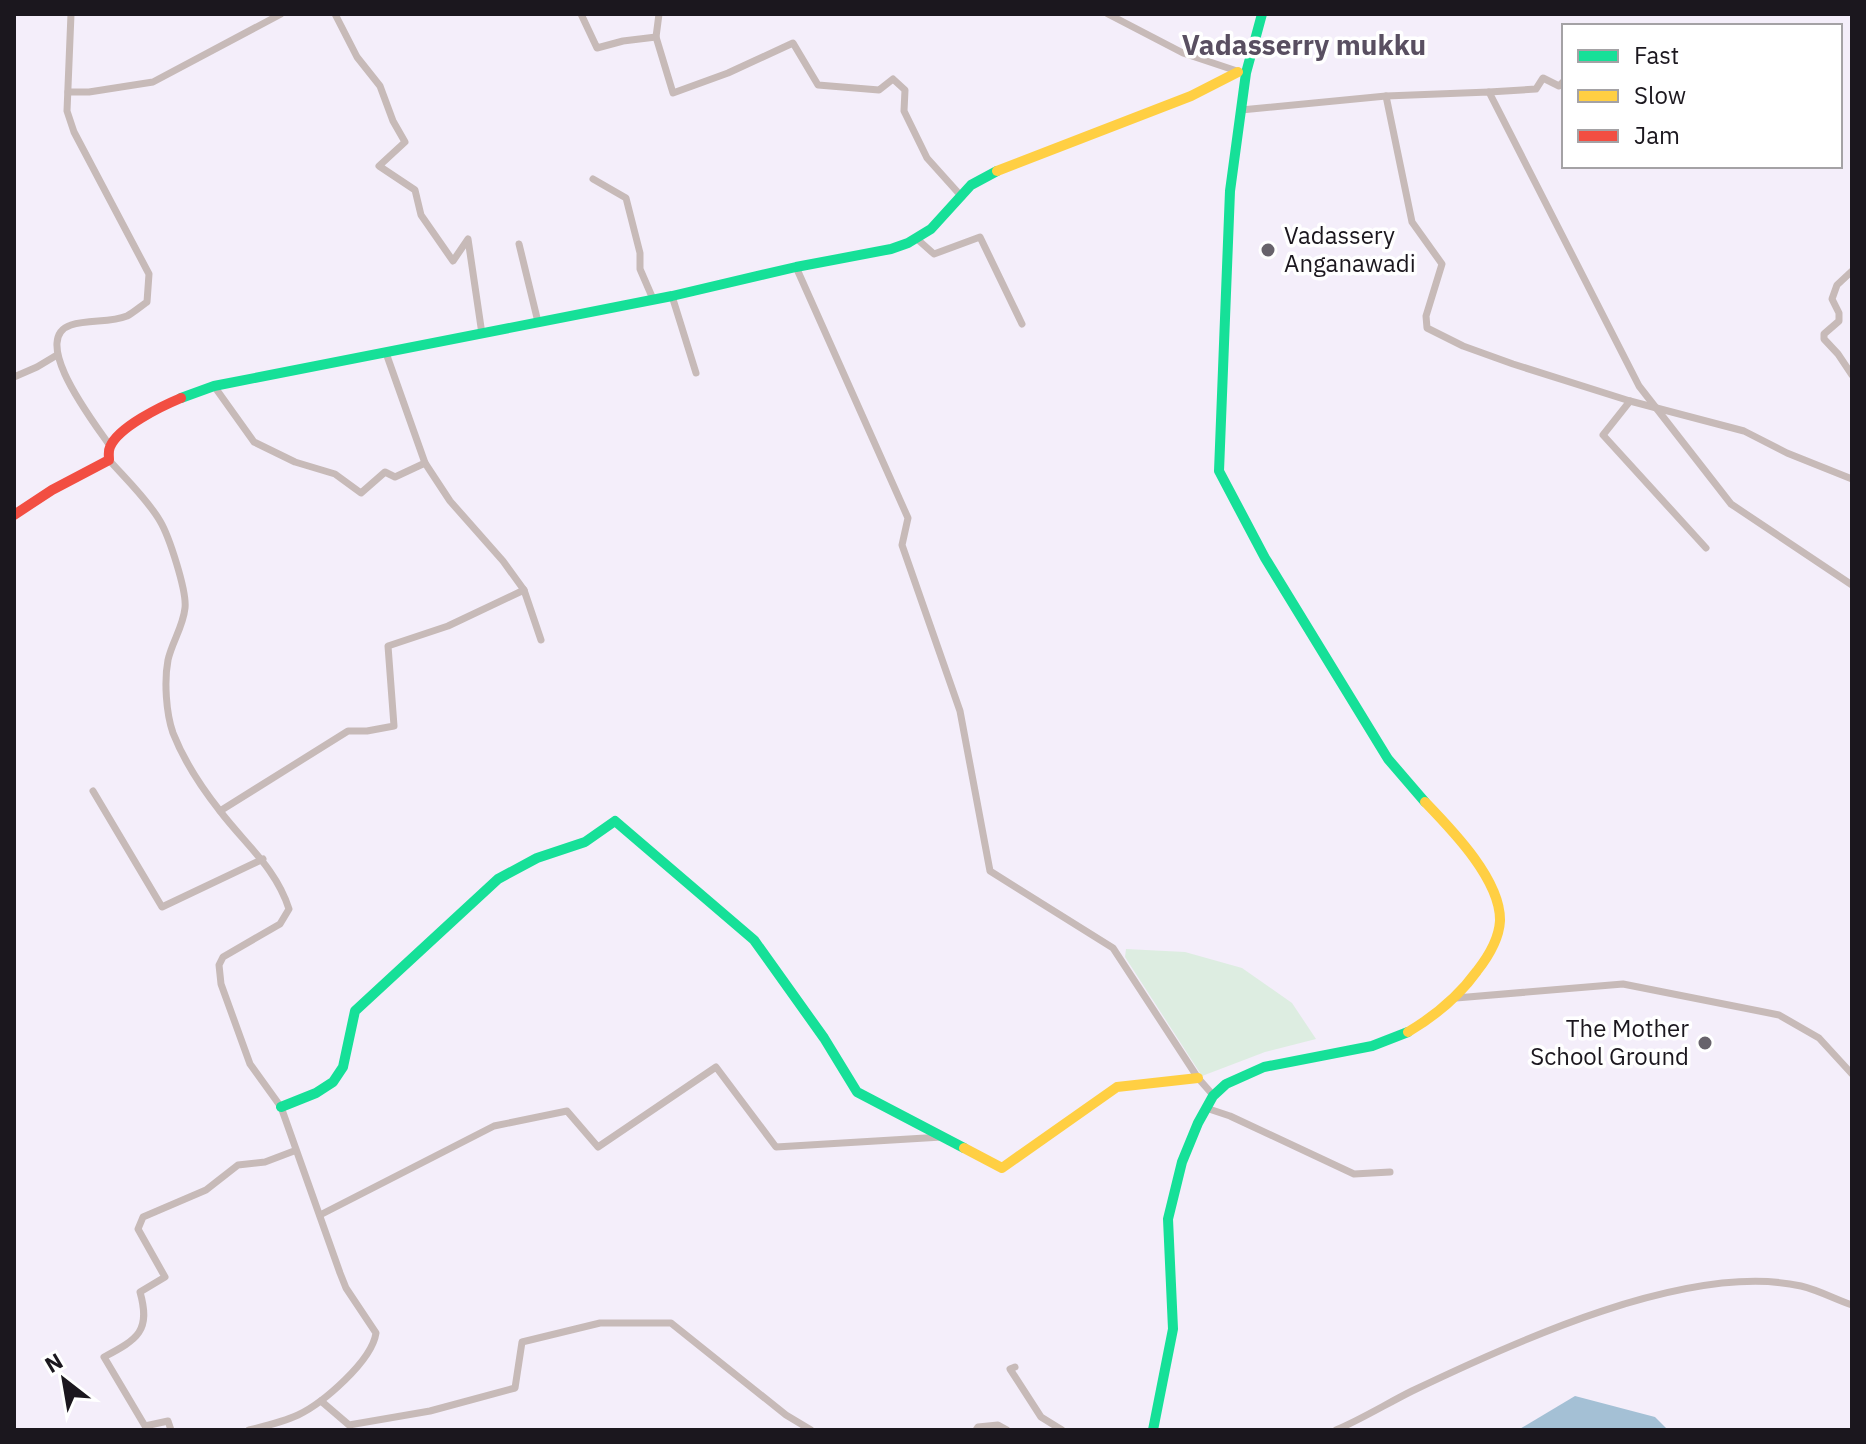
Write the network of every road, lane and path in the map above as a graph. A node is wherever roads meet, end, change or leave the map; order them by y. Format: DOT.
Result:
graph roads {
  1 [pos="71,14"];
  2 [pos="281,14"];
  3 [pos="335,14"];
  4 [pos="581,14"];
  5 [pos="659,14"];
  6 [pos="1108,14"];
  7 [pos="1262,14"];
  8 [pos="656,37"];
  9 [pos="1242,73"];
  10 [pos="1562,83"];
  11 [pos="68,92"];
  12 [pos="1489,92"];
  13 [pos="1386,96"];
  14 [pos="1241,110"];
  15 [pos="593,179"];
  16 [pos="962,197"];
  17 [pos="916,238"];
  18 [pos="519,244"];
  19 [pos="796,267"];
  20 [pos="1852,271"];
  21 [pos="672,296"];
  22 [pos="653,299"];
  23 [pos="538,322"];
  24 [pos="1022,324"];
  25 [pos="482,334"];
  26 [pos="386,353"];
  27 [pos="57,355"];
  28 [pos="696,373"];
  29 [pos="1852,375"];
  30 [pos="14,377"];
  31 [pos="214,386"];
  32 [pos="1630,401"];
  33 [pos="1655,406"];
  34 [pos="110,446"];
  35 [pos="109,460"];
  36 [pos="425,463"];
  37 [pos="1852,479"];
  38 [pos="14,515"];
  39 [pos="1706,548"];
  40 [pos="1851,581"];
  41 [pos="524,590"];
  42 [pos="541,640"];
  43 [pos="93,791"];
  44 [pos="220,811"];
  45 [pos="263,859"];
  46 [pos="1456,998"];
  47 [pos="1851,1074"];
  48 [pos="1198,1078"];
  49 [pos="1213,1095"];
  50 [pos="281,1107"];
  51 [pos="1206,1108"];
  52 [pos="942,1137"];
  53 [pos="294,1151"];
  54 [pos="1390,1172"];
  55 [pos="320,1215"];
  56 [pos="1852,1305"];
  57 [pos="1015,1367"];
  58 [pos="321,1401"];
  59 [pos="171,1430"];
  60 [pos="249,1430"];
  61 [pos="811,1430"];
  62 [pos="976,1430"];
  63 [pos="1007,1430"];
  64 [pos="1062,1430"];
  65 [pos="1153,1430"];
  66 [pos="1336,1430"];
  1 -- 11 [label="street"];
  2 -- 11 [label="street"];
  3 -- 25 [label="street"];
  4 -- 8 [label="street"];
  5 -- 8 [label="street"];
  6 -- 9 [label="street"];
  7 -- 9 [label="street"];
  8 -- 16 [label="street"];
  9 -- 14 [label="street"];
  9 -- 16 [label="street"];
  10 -- 12 [label="street"];
  11 -- 27 [label="street"];
  12 -- 13 [label="street"];
  12 -- 33 [label="street"];
  13 -- 14 [label="street"];
  13 -- 32 [label="street"];
  14 -- 46 [label="street"];
  15 -- 22 [label="street"];
  16 -- 17 [label="street"];
  17 -- 19 [label="street"];
  17 -- 24 [label="street"];
  18 -- 23 [label="street"];
  19 -- 21 [label="street"];
  19 -- 48 [label="street"];
  20 -- 29 [label="street"];
  21 -- 22 [label="street"];
  21 -- 28 [label="street"];
  22 -- 23 [label="street"];
  23 -- 25 [label="street"];
  25 -- 26 [label="street"];
  26 -- 31 [label="street"];
  26 -- 36 [label="street"];
  27 -- 30 [label="street"];
  27 -- 34 [label="street"];
  31 -- 34 [label="street"];
  31 -- 36 [label="street"];
  32 -- 33 [label="street"];
  32 -- 39 [label="street"];
  33 -- 37 [label="street"];
  33 -- 40 [label="street"];
  34 -- 35 [label="street"];
  35 -- 38 [label="street"];
  35 -- 44 [label="street"];
  36 -- 41 [label="street"];
  41 -- 42 [label="street"];
  41 -- 44 [label="street"];
  43 -- 45 [label="street"];
  44 -- 45 [label="street"];
  45 -- 50 [label="street"];
  46 -- 47 [label="street"];
  46 -- 49 [label="street"];
  48 -- 49 [label="street"];
  48 -- 52 [label="street"];
  49 -- 51 [label="street"];
  50 -- 52 [label="street"];
  50 -- 53 [label="street"];
  51 -- 54 [label="street"];
  51 -- 65 [label="street"];
  52 -- 55 [label="street"];
  53 -- 55 [label="street"];
  53 -- 59 [label="street"];
  55 -- 58 [label="street"];
  56 -- 66 [label="street"];
  57 -- 64 [label="street"];
  58 -- 60 [label="street"];
  58 -- 61 [label="street"];
  62 -- 63 [label="street"];
}
